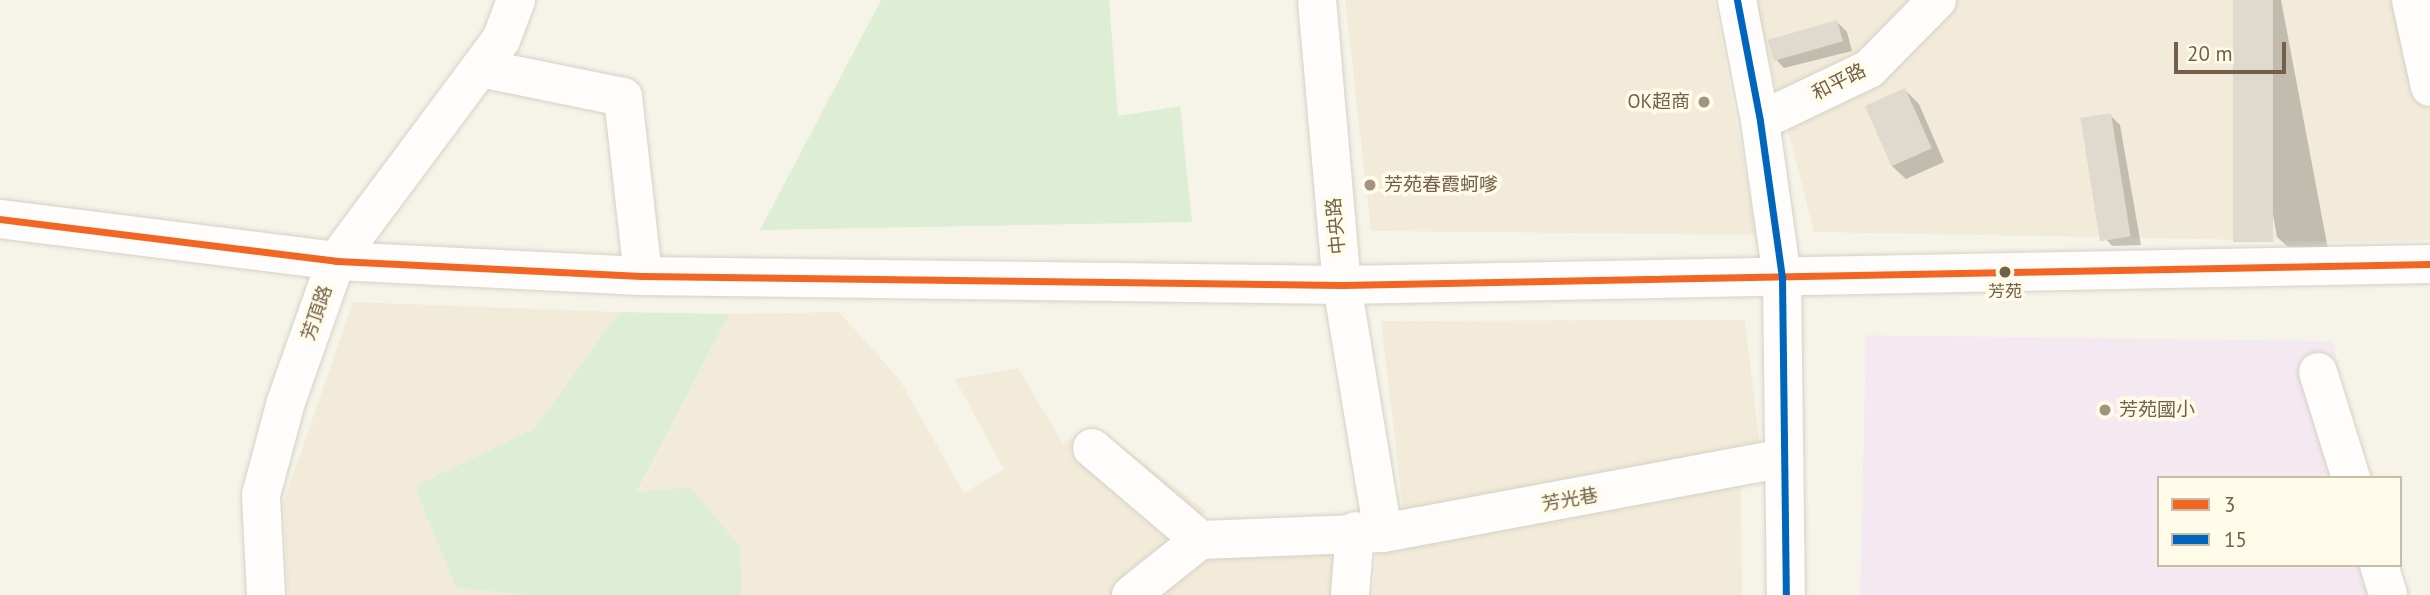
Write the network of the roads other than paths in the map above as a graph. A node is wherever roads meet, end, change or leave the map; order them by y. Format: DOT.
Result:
graph roads {
  1 [pos="516,0"];
  2 [pos="1317,0"];
  3 [pos="1737,0"];
  4 [pos="1937,0"];
  5 [pos="2411,0"];
  6 [pos="480,68"];
  7 [pos="2430,87"];
  8 [pos="1760,121"];
  9 [pos="0,219"];
  10 [pos="335,261"];
  11 [pos="2430,264"];
  12 [pos="643,276"];
  13 [pos="1782,278"];
  14 [pos="1342,285"];
  15 [pos="2318,372"];
  16 [pos="1093,448"];
  17 [pos="1784,458"];
  18 [pos="2350,476"];
  19 [pos="1369,532"];
  20 [pos="1200,540"];
  21 [pos="2380,567"];
  22 [pos="266,595"];
  23 [pos="1131,595"];
  24 [pos="1349,595"];
  25 [pos="1786,595"];
  26 [pos="2388,595"];
  1 -- 6 [label="street, 芳頂路"];
  2 -- 14 [label="street, 中央路"];
  3 -- 8 [label="street"];
  4 -- 8 [label="street, 和平路"];
  5 -- 7 [label="street"];
  6 -- 10 [label="street, 芳頂路"];
  6 -- 12 [label="street"];
  8 -- 13 [label="street"];
  9 -- 10 [label="street"];
  10 -- 12 [label="street"];
  10 -- 22 [label="street, 芳頂路"];
  11 -- 13 [label="street"];
  12 -- 14 [label="street"];
  13 -- 14 [label="street"];
  13 -- 17 [label="street"];
  14 -- 19 [label="street, 中央路"];
  15 -- 18 [label="street"];
  16 -- 20 [label="street"];
  17 -- 19 [label="street, 芳光巷"];
  17 -- 25 [label="street"];
  19 -- 20 [label="street, 芳光巷"];
  19 -- 24 [label="street"];
  20 -- 23 [label="street"];
  21 -- 26 [label="street"];
}
